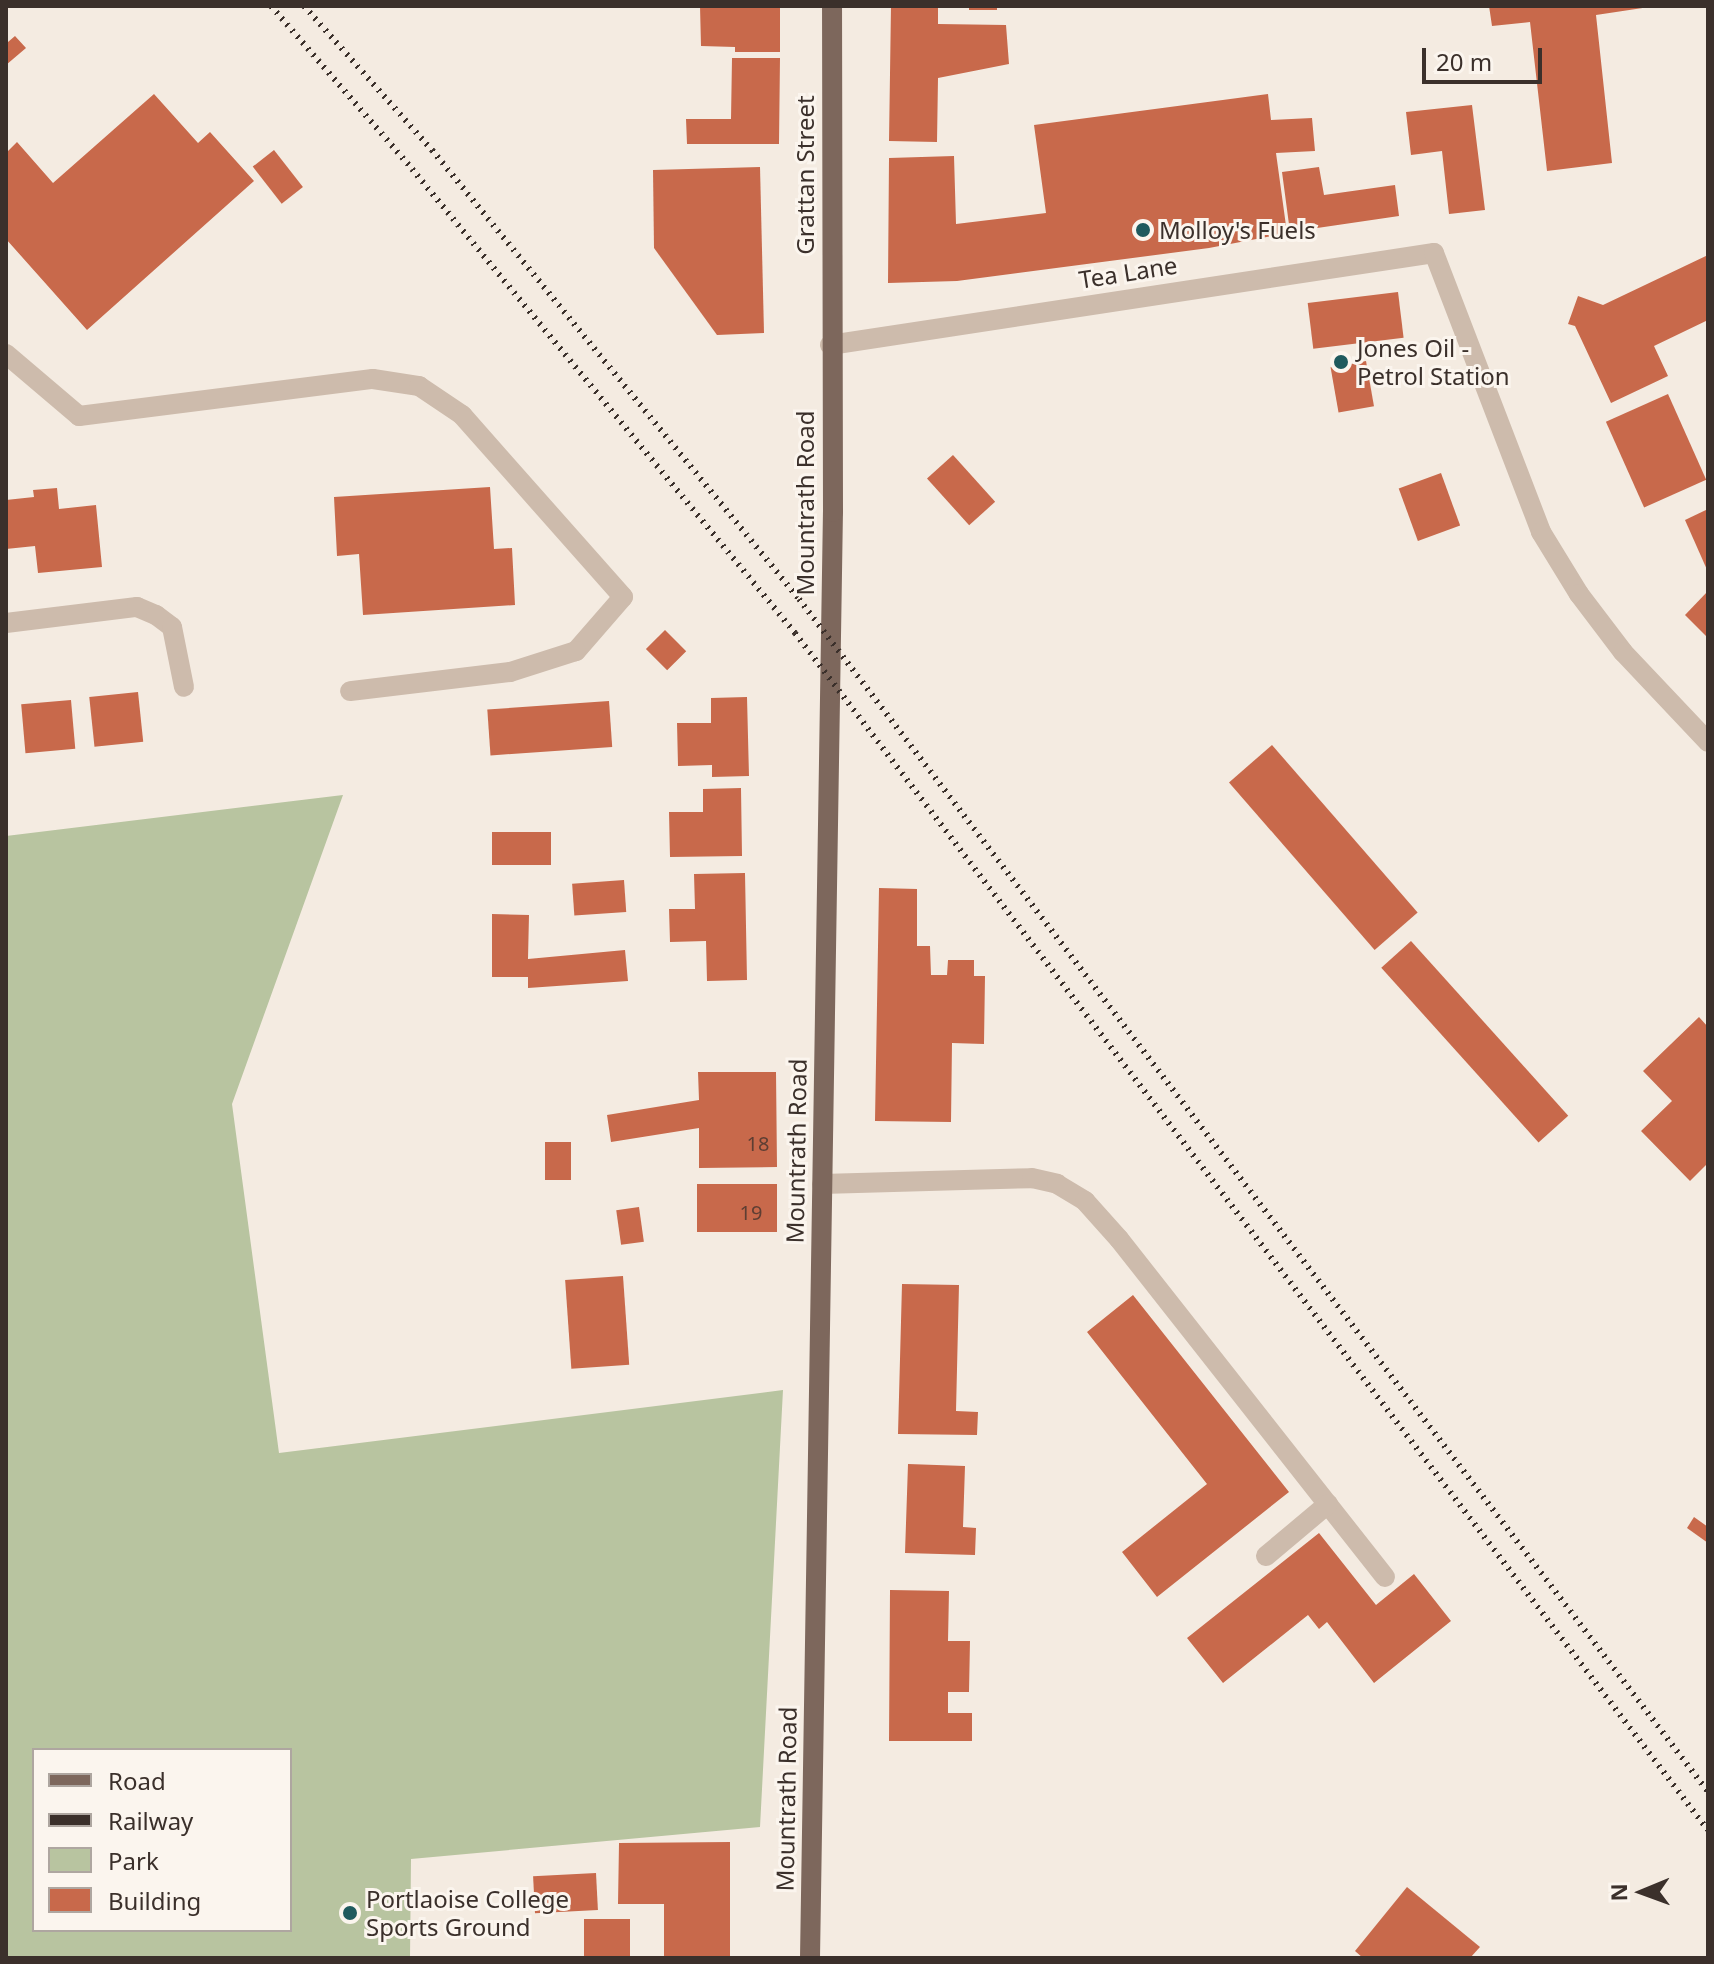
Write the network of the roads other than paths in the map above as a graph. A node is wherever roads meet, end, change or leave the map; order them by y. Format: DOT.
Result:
graph roads {
  1 [pos="832,6"];
  2 [pos="830,345"];
  3 [pos="6,354"];
  4 [pos="6,623"];
  5 [pos="184,687"];
  6 [pos="350,691"];
  7 [pos="1708,742"];
  8 [pos="822,1184"];
  9 [pos="1328,1504"];
  10 [pos="1266,1556"];
  11 [pos="1385,1577"];
  12 [pos="810,1958"];
  1 -- 2 [label="main road, Grattan Street"];
  2 -- 7 [label="street, Tea Lane"];
  2 -- 8 [label="main road, Mountrath Road"];
  3 -- 6 [label="street"];
  4 -- 5 [label="street"];
  8 -- 9 [label="street"];
  8 -- 12 [label="main road, Mountrath Road"];
  9 -- 10 [label="street"];
  9 -- 11 [label="street"];
}
